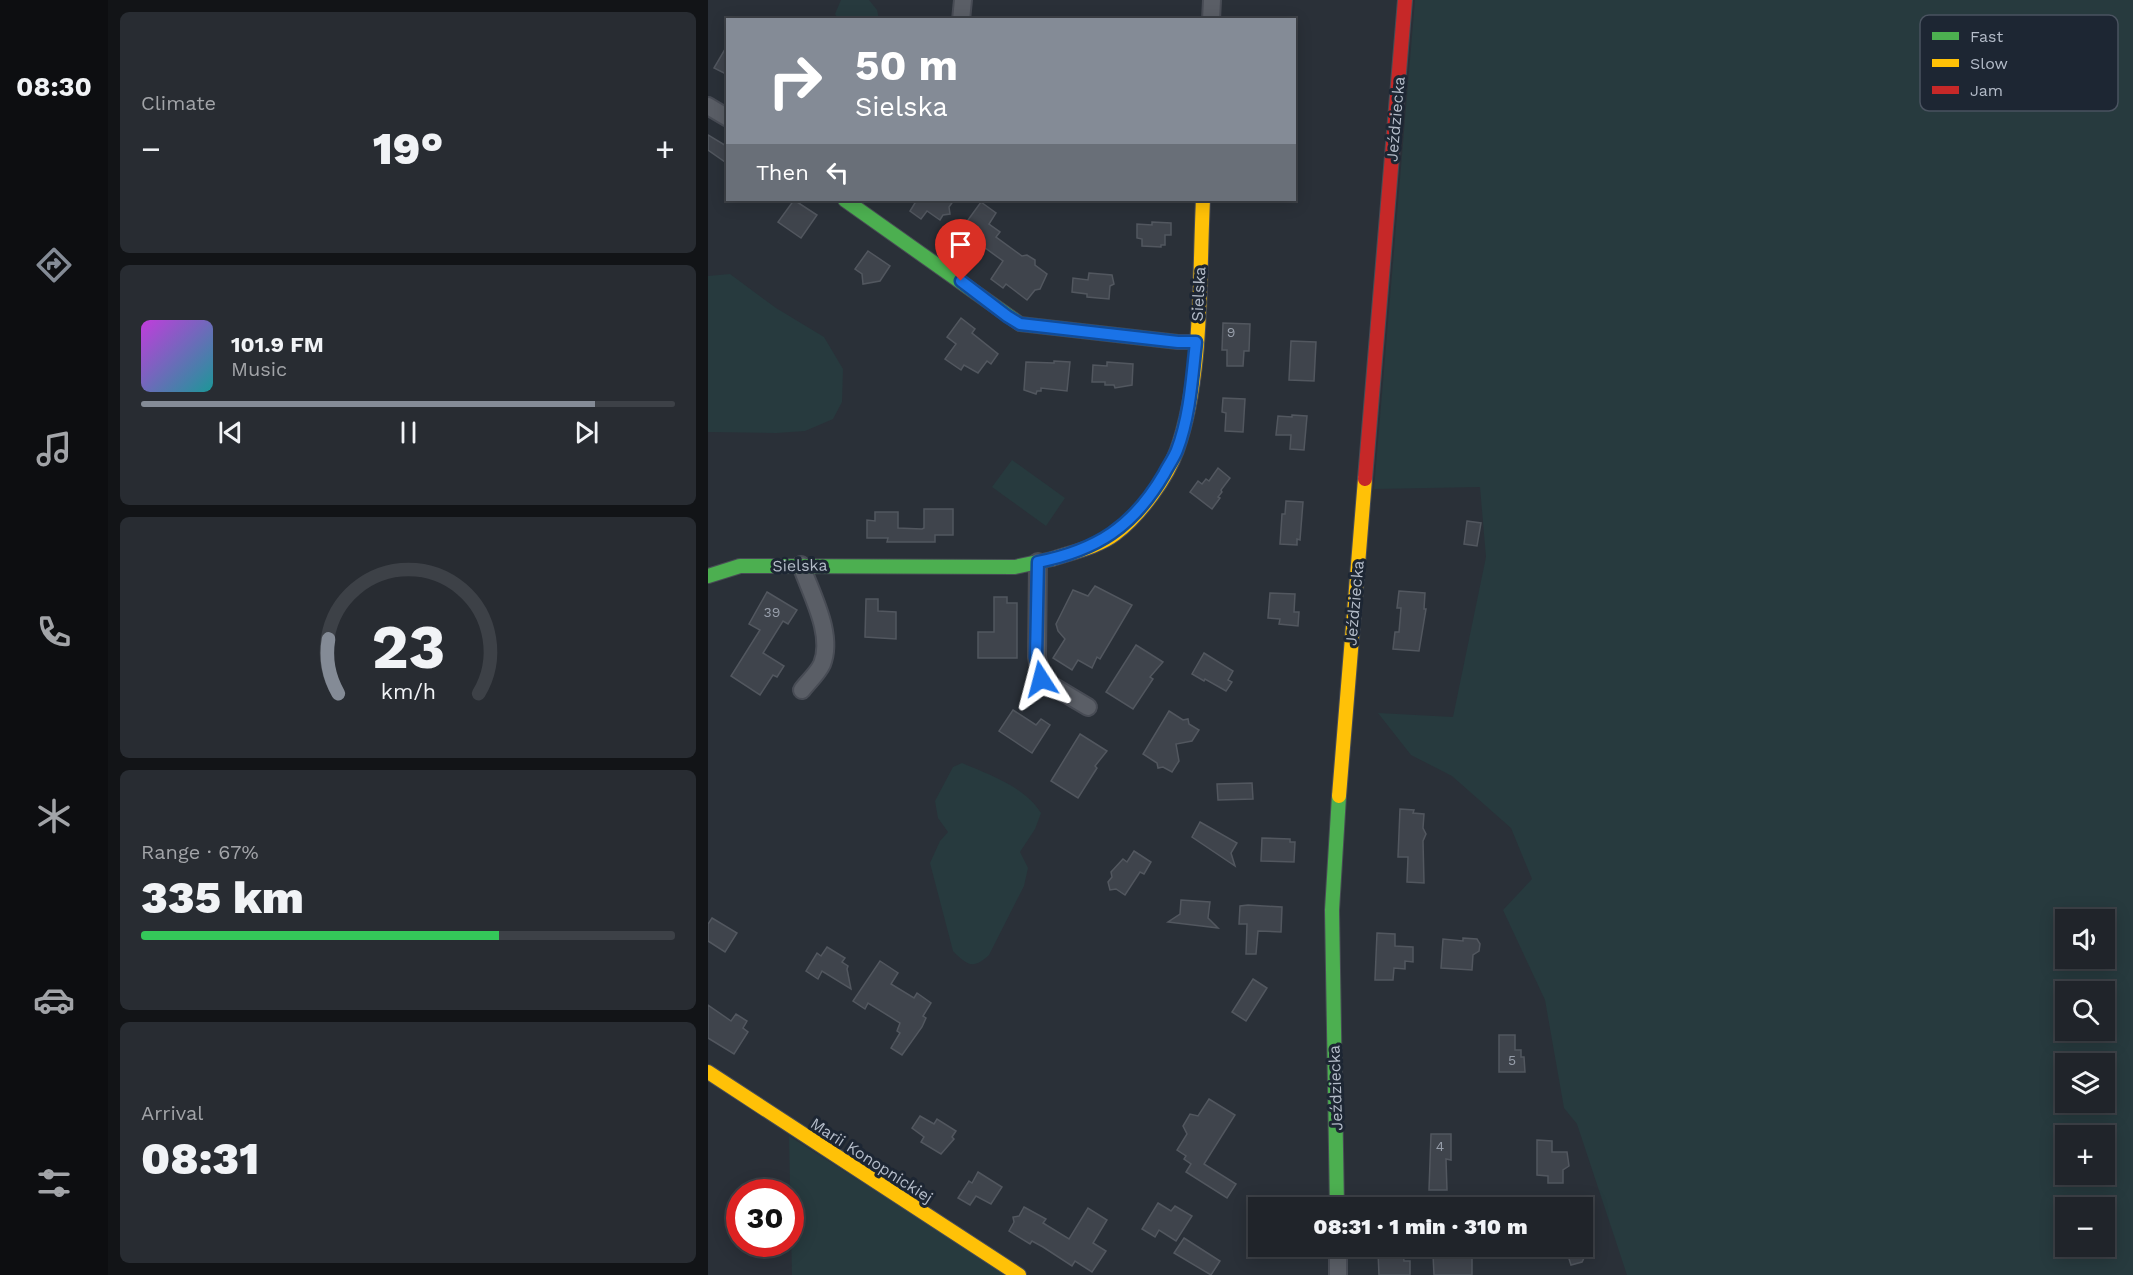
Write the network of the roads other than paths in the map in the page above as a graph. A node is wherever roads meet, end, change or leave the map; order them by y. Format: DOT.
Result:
graph roads {
  1 [pos="963,0"];
  2 [pos="1212,0"];
  3 [pos="1405,0"];
  4 [pos="961,18"];
  5 [pos="1211,18"];
  6 [pos="708,106"];
  7 [pos="726,117"];
  8 [pos="846,201"];
  9 [pos="1203,201"];
  10 [pos="1196,342"];
  11 [pos="1038,562"];
  12 [pos="801,565"];
  13 [pos="708,576"];
  14 [pos="802,690"];
  15 [pos="1088,707"];
  16 [pos="708,1072"];
  17 [pos="1337,1197"];
  18 [pos="1338,1257"];
  19 [pos="1019,1275"];
  20 [pos="1338,1275"];
  1 -- 4 [label="street"];
  2 -- 5 [label="street"];
  3 -- 17 [label="street, Jeździecka"];
  6 -- 7 [label="street"];
  8 -- 10 [label="street"];
  9 -- 10 [label="street, Sielska"];
  10 -- 11 [label="street, Sielska"];
  11 -- 12 [label="street, Sielska"];
  11 -- 15 [label="street"];
  12 -- 13 [label="street, Sielska"];
  12 -- 14 [label="street"];
  16 -- 19 [label="street, Marii Konopnickiej"];
  18 -- 20 [label="street"];
}
